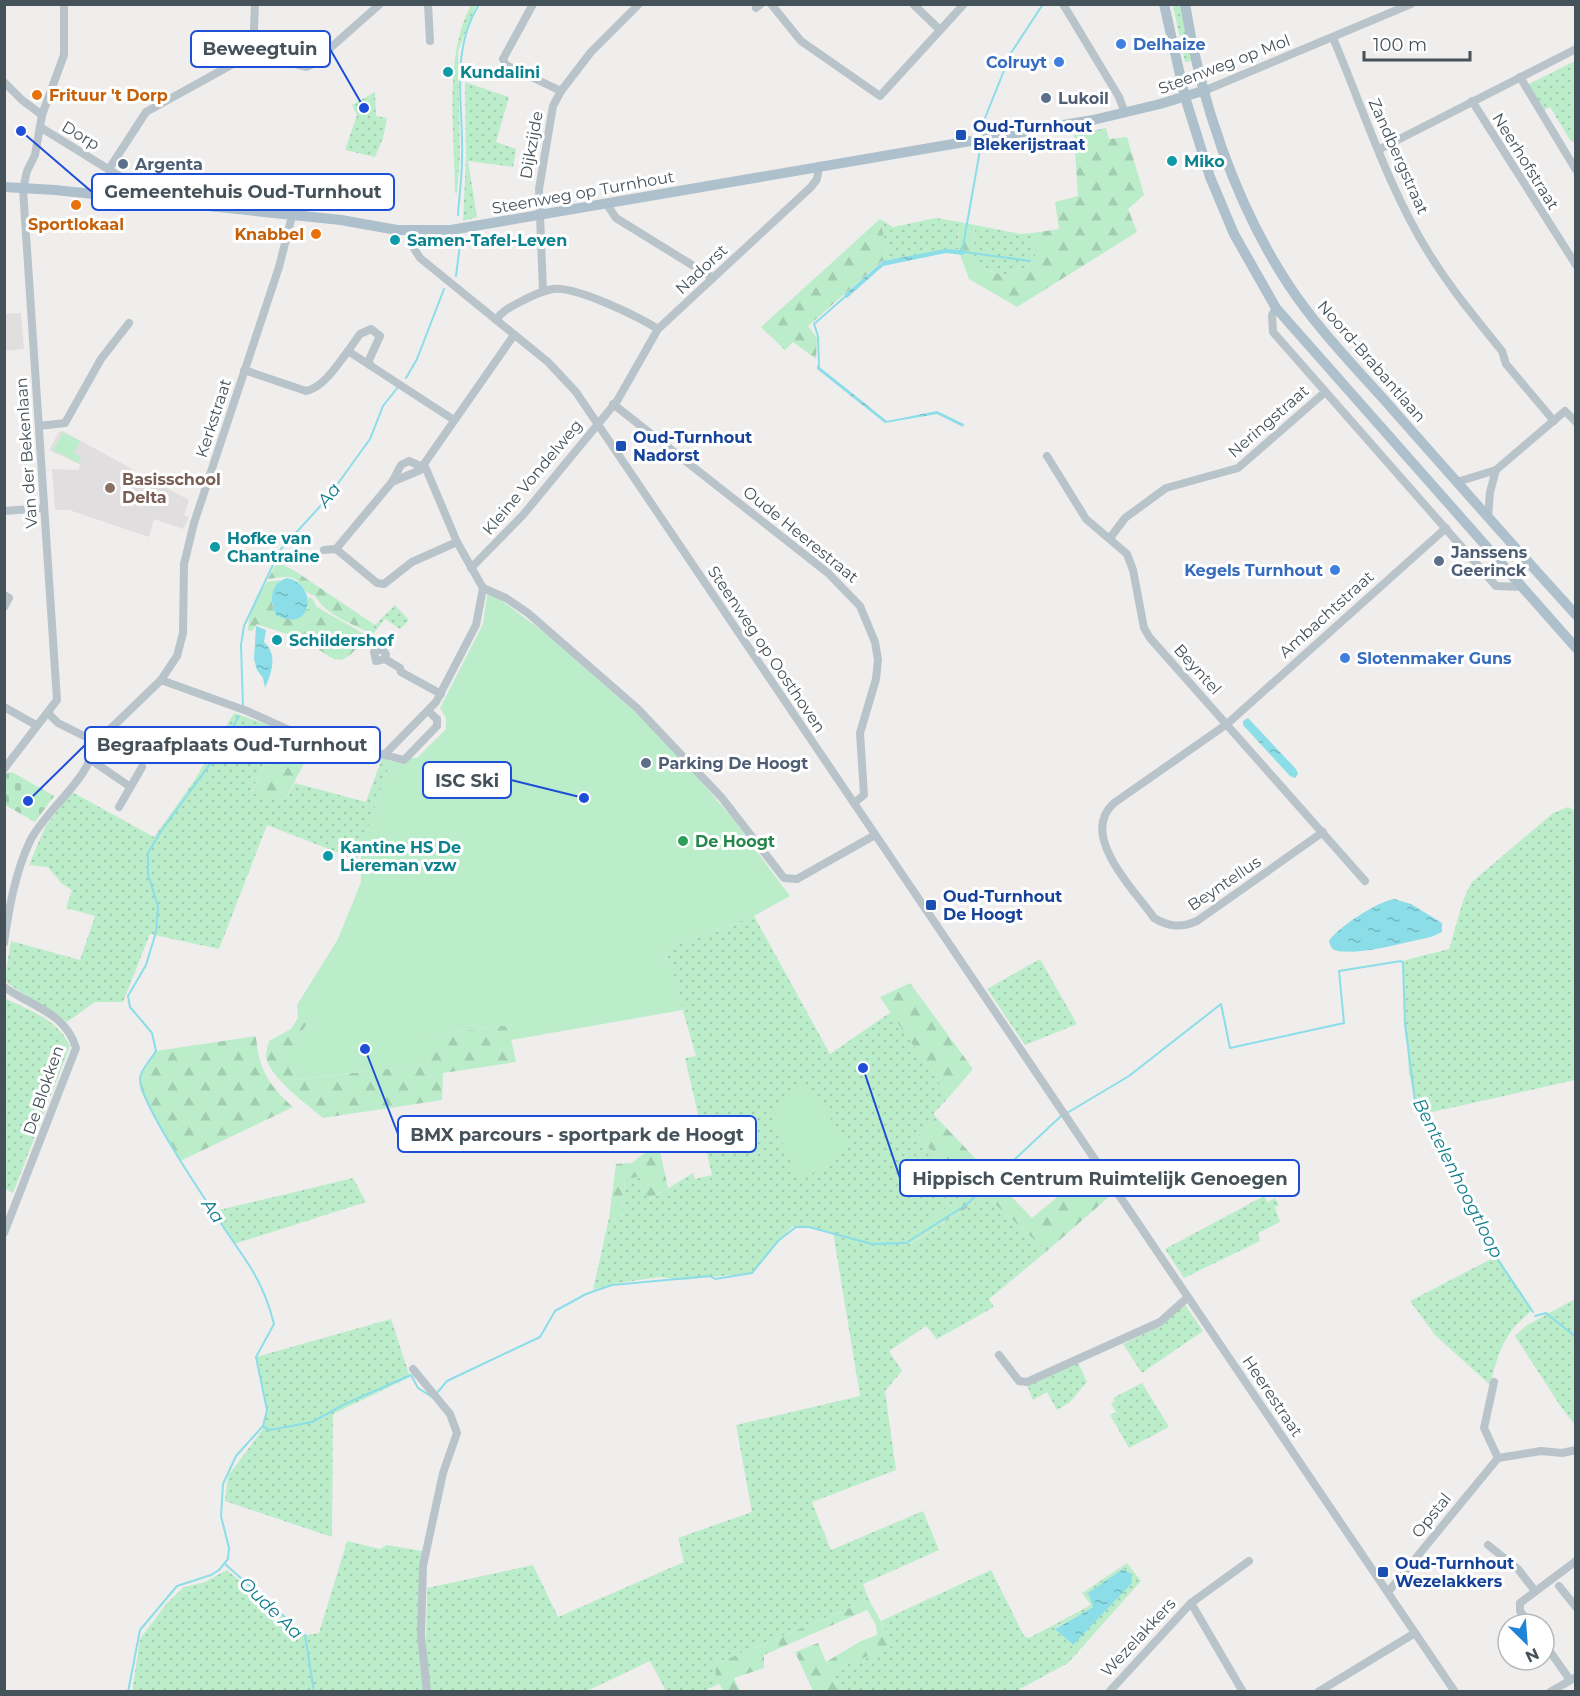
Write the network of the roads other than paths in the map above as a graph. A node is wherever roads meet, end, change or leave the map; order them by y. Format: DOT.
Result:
graph roads {
  1 [pos="64,4"];
  2 [pos="255,4"];
  3 [pos="380,4"];
  4 [pos="428,4"];
  5 [pos="533,4"];
  6 [pos="639,4"];
  7 [pos="771,4"];
  8 [pos="913,4"];
  9 [pos="964,4"];
  10 [pos="1063,4"];
  11 [pos="1164,4"];
  12 [pos="1185,4"];
  13 [pos="1410,4"];
  14 [pos="940,30"];
  15 [pos="1333,38"];
  16 [pos="430,41"];
  17 [pos="1575,49"];
  18 [pos="253,53"];
  19 [pos="1520,77"];
  20 [pos="4,82"];
  21 [pos="1206,90"];
  22 [pos="561,91"];
  23 [pos="1185,97"];
  24 [pos="1472,101"];
  25 [pos="1125,113"];
  26 [pos="42,114"];
  27 [pos="40,127"];
  28 [pos="1040,128"];
  29 [pos="1378,150"];
  30 [pos="819,166"];
  31 [pos="109,169"];
  32 [pos="1575,170"];
  33 [pos="4,187"];
  34 [pos="24,189"];
  35 [pos="128,195"];
  36 [pos="606,203"];
  37 [pos="539,215"];
  38 [pos="292,216"];
  39 [pos="409,231"];
  40 [pos="1575,266"];
  41 [pos="713,278"];
  42 [pos="543,291"];
  43 [pos="1276,308"];
  44 [pos="496,320"];
  45 [pos="129,323"];
  46 [pos="658,329"];
  47 [pos="514,335"];
  48 [pos="348,351"];
  49 [pos="370,365"];
  50 [pos="244,370"];
  51 [pos="1324,393"];
  52 [pos="613,404"];
  53 [pos="454,420"];
  54 [pos="1554,421"];
  55 [pos="1575,422"];
  56 [pos="597,424"];
  57 [pos="39,426"];
  58 [pos="1047,456"];
  59 [pos="424,468"];
  60 [pos="1496,470"];
  61 [pos="392,482"];
  62 [pos="1457,482"];
  63 [pos="44,508"];
  64 [pos="4,511"];
  65 [pos="1488,517"];
  66 [pos="1446,528"];
  67 [pos="1110,538"];
  68 [pos="458,542"];
  69 [pos="336,549"];
  70 [pos="324,550"];
  71 [pos="471,568"];
  72 [pos="1539,574"];
  73 [pos="1522,587"];
  74 [pos="483,588"];
  75 [pos="4,596"];
  76 [pos="4,607"];
  77 [pos="1575,615"];
  78 [pos="1575,648"];
  79 [pos="385,659"];
  80 [pos="161,681"];
  81 [pos="441,694"];
  82 [pos="4,707"];
  83 [pos="429,712"];
  84 [pos="48,713"];
  85 [pos="1227,724"];
  86 [pos="36,725"];
  87 [pos="94,741"];
  88 [pos="385,754"];
  89 [pos="91,760"];
  90 [pos="142,767"];
  91 [pos="4,769"];
  92 [pos="129,786"];
  93 [pos="854,803"];
  94 [pos="119,807"];
  95 [pos="1323,832"];
  96 [pos="875,835"];
  97 [pos="1365,881"];
  98 [pos="4,943"];
  99 [pos="4,987"];
  100 [pos="1066,1118"];
  101 [pos="4,1233"];
  102 [pos="1188,1297"];
  103 [pos="999,1355"];
  104 [pos="413,1369"];
  105 [pos="1494,1382"];
  106 [pos="1575,1450"];
  107 [pos="1498,1458"];
  108 [pos="1488,1545"];
  109 [pos="1249,1561"];
  110 [pos="1575,1561"];
  111 [pos="1559,1586"];
  112 [pos="1535,1591"];
  113 [pos="1388,1592"];
  114 [pos="1191,1602"];
  115 [pos="1575,1607"];
  116 [pos="1522,1612"];
  117 [pos="1415,1633"];
  118 [pos="1556,1658"];
  119 [pos="1573,1679"];
  120 [pos="427,1692"];
  121 [pos="1108,1692"];
  122 [pos="1243,1692"];
  123 [pos="1318,1692"];
  124 [pos="1455,1692"];
  125 [pos="1550,1692"];
  1 -- 26 [label="street, Dorp"];
  2 -- 18 [label="street"];
  3 -- 18 [label="street"];
  4 -- 16 [label="street"];
  5 -- 22 [label="street"];
  6 -- 22 [label="street, Dijkzijde"];
  7 -- 14 [label="street"];
  8 -- 14 [label="street"];
  9 -- 14 [label="street"];
  10 -- 25 [label="street"];
  11 -- 23 [label="main road"];
  12 -- 21 [label="main road, Noord-Brabantlaan"];
  13 -- 15 [label="street, Steenweg op Mol"];
  15 -- 21 [label="street, Steenweg op Mol"];
  15 -- 29 [label="street, Zandbergstraat"];
  17 -- 19 [label="street"];
  18 -- 31 [label="street"];
  19 -- 24 [label="street"];
  19 -- 32 [label="street"];
  20 -- 26 [label="street"];
  21 -- 23 [label="main road, Steenweg op Mol"];
  21 -- 62 [label="main road, Noord-Brabantlaan"];
  22 -- 37 [label="street, Dijkzijde"];
  23 -- 25 [label="main road, Steenweg op Mol"];
  23 -- 43 [label="main road"];
  24 -- 29 [label="street"];
  24 -- 40 [label="street, Neerhofstraat"];
  25 -- 28 [label="main road, Steenweg op Mol"];
  26 -- 27 [label="street, Dorp"];
  27 -- 31 [label="street, Dorp"];
  27 -- 34 [label="street, Dorp"];
  28 -- 30 [label="main road, Steenweg op Turnhout"];
  29 -- 54 [label="street, Zandbergstraat"];
  30 -- 36 [label="main road, Steenweg op Turnhout"];
  30 -- 41 [label="street, Nadorst"];
  31 -- 35 [label="street, Dorp"];
  33 -- 34 [label="main road"];
  34 -- 35 [label="main road"];
  34 -- 57 [label="street, Van der Bekenlaan"];
  35 -- 38 [label="main road, Steenweg op Turnhout"];
  36 -- 37 [label="main road, Steenweg op Turnhout"];
  36 -- 41 [label="street"];
  37 -- 39 [label="main road, Steenweg op Turnhout"];
  37 -- 42 [label="street, Dijkzijde"];
  38 -- 39 [label="main road, Steenweg op Turnhout"];
  38 -- 50 [label="street, Kerkstraat"];
  39 -- 44 [label="street, Steenweg op Oosthoven"];
  41 -- 46 [label="street, Nadorst"];
  42 -- 44 [label="street"];
  42 -- 46 [label="street"];
  43 -- 51 [label="street"];
  43 -- 73 [label="main road"];
  44 -- 47 [label="street, Steenweg op Oosthoven"];
  45 -- 57 [label="street"];
  46 -- 52 [label="street, Nadorst"];
  47 -- 53 [label="street"];
  47 -- 56 [label="street, Steenweg op Oosthoven"];
  48 -- 49 [label="street"];
  48 -- 49 [label="street"];
  48 -- 50 [label="street"];
  49 -- 53 [label="street"];
  50 -- 80 [label="street, Kerkstraat"];
  51 -- 66 [label="street"];
  51 -- 67 [label="street, Neringstraat"];
  52 -- 56 [label="street, Kleine Vondelweg"];
  52 -- 93 [label="street, Oude Heerestraat"];
  53 -- 59 [label="street"];
  54 -- 55 [label="street"];
  54 -- 60 [label="street"];
  56 -- 71 [label="street, Kleine Vondelweg"];
  56 -- 93 [label="street, Steenweg op Oosthoven"];
  57 -- 63 [label="street, Van der Bekenlaan"];
  58 -- 67 [label="street, Beyntel"];
  59 -- 61 [label="street"];
  59 -- 61 [label="street"];
  59 -- 68 [label="street"];
  60 -- 62 [label="street"];
  60 -- 65 [label="street"];
  61 -- 69 [label="street"];
  62 -- 65 [label="main road, Noord-Brabantlaan"];
  63 -- 64 [label="street"];
  63 -- 84 [label="street, Van der Bekenlaan"];
  65 -- 72 [label="main road, Noord-Brabantlaan"];
  66 -- 73 [label="street"];
  66 -- 85 [label="street, Ambachtstraat"];
  67 -- 85 [label="street, Beyntel"];
  68 -- 69 [label="street"];
  68 -- 71 [label="street"];
  69 -- 70 [label="street"];
  71 -- 74 [label="street"];
  72 -- 73 [label="main road"];
  72 -- 77 [label="main road, Noord-Brabantlaan"];
  73 -- 78 [label="main road"];
  74 -- 81 [label="street"];
  74 -- 96 [label="street"];
  75 -- 76 [label="street"];
  79 -- 81 [label="street"];
  80 -- 87 [label="street, Kerkstraat"];
  80 -- 88 [label="street"];
  81 -- 83 [label="street"];
  82 -- 86 [label="street"];
  83 -- 88 [label="street"];
  83 -- 88 [label="street"];
  84 -- 86 [label="street"];
  84 -- 87 [label="street"];
  85 -- 95 [label="street, Beyntel"];
  85 -- 95 [label="street, Beyntellus"];
  86 -- 91 [label="street"];
  87 -- 89 [label="street"];
  89 -- 92 [label="street"];
  89 -- 98 [label="street"];
  90 -- 92 [label="street"];
  92 -- 94 [label="street"];
  93 -- 96 [label="street, Steenweg op Oosthoven"];
  95 -- 97 [label="street, Beyntel"];
  96 -- 100 [label="street, Steenweg op Oosthoven"];
  99 -- 101 [label="street, De Blokken"];
  100 -- 102 [label="street, Heerestraat"];
  102 -- 103 [label="street"];
  102 -- 113 [label="street, Heerestraat"];
  104 -- 120 [label="street"];
  105 -- 107 [label="street"];
  106 -- 107 [label="street"];
  107 -- 113 [label="street, Opstal"];
  108 -- 112 [label="street"];
  109 -- 114 [label="street, Wezelakkers"];
  110 -- 112 [label="street"];
  111 -- 115 [label="street"];
  112 -- 116 [label="street"];
  113 -- 117 [label="street, Heerestraat"];
  114 -- 121 [label="street, Wezelakkers"];
  114 -- 122 [label="street, Wezelakkers"];
  117 -- 123 [label="street"];
  117 -- 124 [label="street, Heerestraat"];
  118 -- 119 [label="street"];
  119 -- 125 [label="street"];
}
